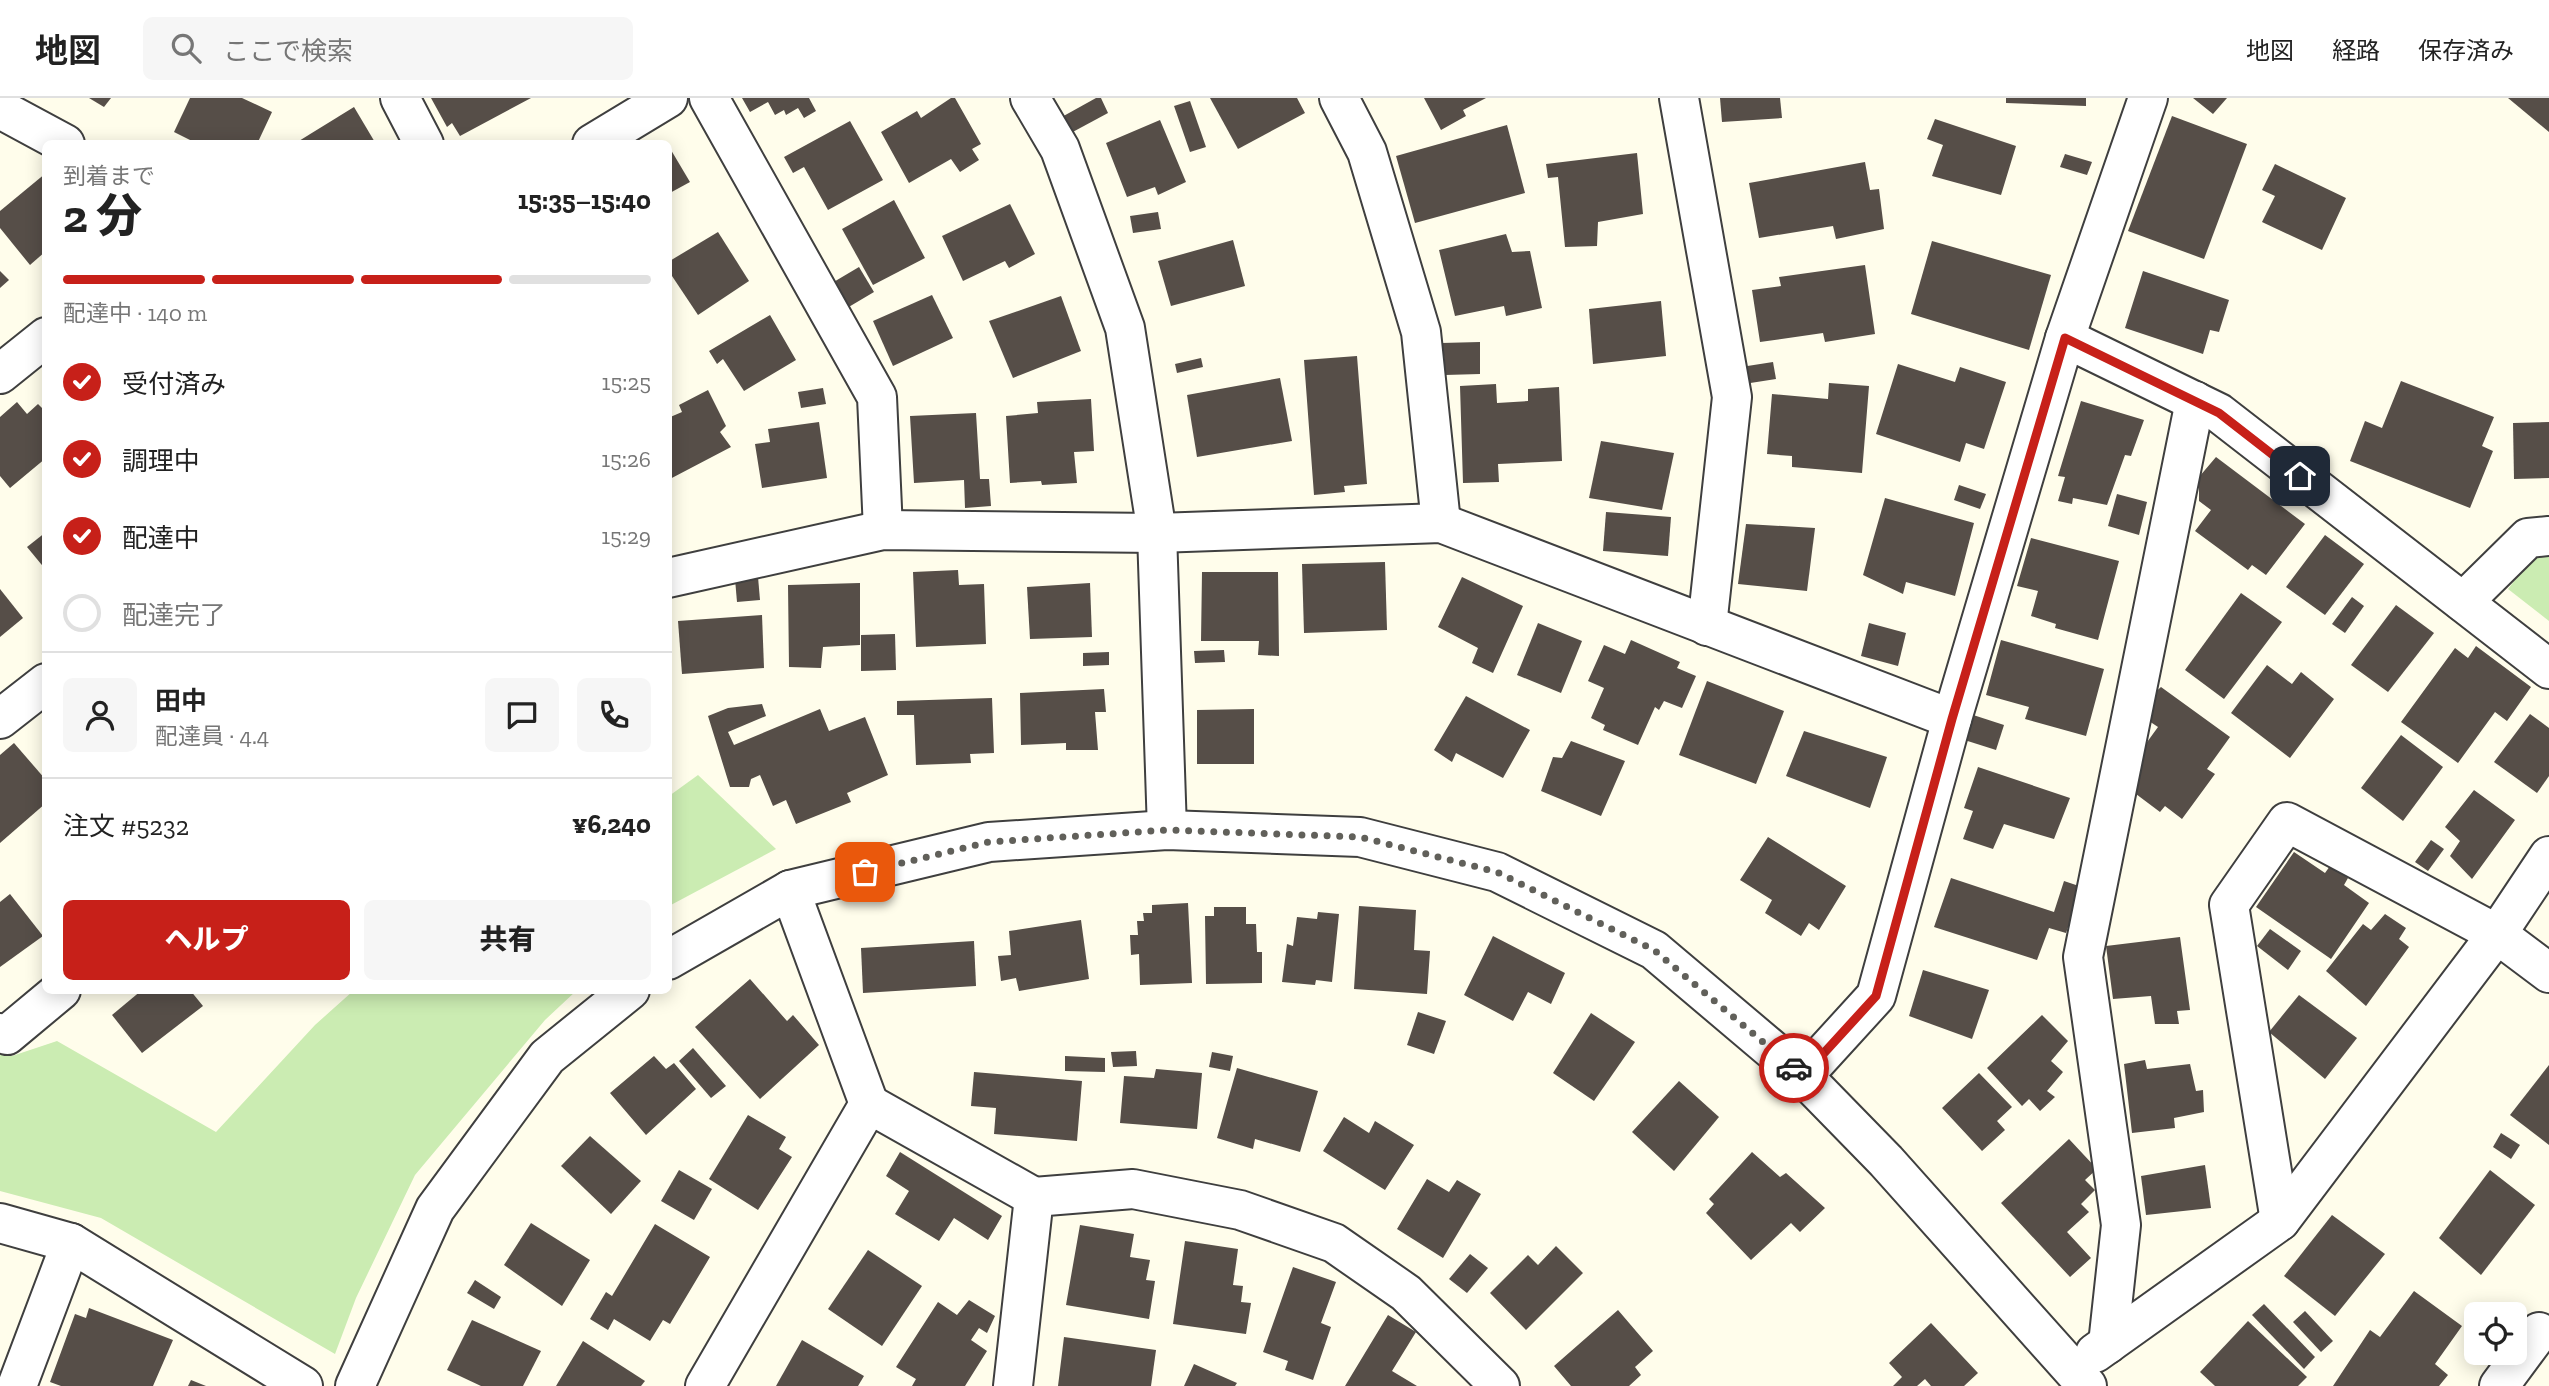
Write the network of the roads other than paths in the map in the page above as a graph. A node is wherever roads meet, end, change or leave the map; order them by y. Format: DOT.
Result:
graph roads {
  1 [pos="400,98"];
  2 [pos="668,98"];
  3 [pos="709,98"];
  4 [pos="1030,98"];
  5 [pos="1339,98"];
  6 [pos="1679,98"];
  7 [pos="2148,98"];
  8 [pos="0,109"];
  9 [pos="58,140"];
  10 [pos="422,140"];
  11 [pos="599,140"];
  12 [pos="2065,338"];
  13 [pos="42,340"];
  14 [pos="0,374"];
  15 [pos="2194,401"];
  16 [pos="1441,523"];
  17 [pos="883,530"];
  18 [pos="1157,533"];
  19 [pos="2549,536"];
  20 [pos="672,577"];
  21 [pos="2463,602"];
  22 [pos="1707,626"];
  23 [pos="2549,669"];
  24 [pos="42,685"];
  25 [pos="0,719"];
  26 [pos="1952,719"];
  27 [pos="1167,830"];
  28 [pos="2549,856"];
  29 [pos="790,890"];
  30 [pos="2497,934"];
  31 [pos="672,958"];
  32 [pos="2549,973"];
  33 [pos="56,994"];
  34 [pos="625,994"];
  35 [pos="0,1032"];
  36 [pos="1803,1076"];
  37 [pos="869,1104"];
  38 [pos="1034,1197"];
  39 [pos="2280,1221"];
  40 [pos="0,1223"];
  41 [pos="71,1243"];
  42 [pos="2539,1332"];
  43 [pos="2108,1344"];
  44 [pos="2070,1381"];
  45 [pos="17,1386"];
  46 [pos="303,1386"];
  47 [pos="355,1386"];
  48 [pos="705,1386"];
  49 [pos="1013,1386"];
  50 [pos="1500,1386"];
  51 [pos="2499,1386"];
  1 -- 10 [label="street"];
  2 -- 11 [label="street"];
  3 -- 17 [label="street"];
  4 -- 18 [label="street"];
  5 -- 16 [label="street"];
  6 -- 22 [label="street"];
  7 -- 12 [label="street"];
  8 -- 9 [label="street"];
  12 -- 15 [label="street"];
  12 -- 26 [label="street"];
  13 -- 14 [label="street"];
  15 -- 21 [label="street"];
  15 -- 43 [label="street"];
  16 -- 18 [label="street"];
  16 -- 22 [label="street"];
  17 -- 18 [label="street"];
  17 -- 20 [label="street"];
  18 -- 27 [label="street"];
  19 -- 21 [label="street"];
  21 -- 23 [label="street"];
  22 -- 26 [label="street"];
  24 -- 25 [label="street"];
  26 -- 36 [label="street"];
  27 -- 29 [label="street"];
  27 -- 36 [label="street"];
  28 -- 30 [label="street"];
  29 -- 31 [label="street"];
  29 -- 37 [label="street"];
  30 -- 32 [label="street"];
  30 -- 39 [label="street"];
  30 -- 39 [label="street"];
  33 -- 35 [label="street"];
  34 -- 47 [label="street"];
  36 -- 44 [label="street"];
  37 -- 38 [label="street"];
  37 -- 48 [label="street"];
  38 -- 49 [label="street"];
  38 -- 50 [label="street"];
  39 -- 43 [label="street"];
  40 -- 41 [label="street"];
  41 -- 45 [label="street"];
  41 -- 46 [label="street"];
  42 -- 51 [label="street"];
  43 -- 44 [label="street"];
}
